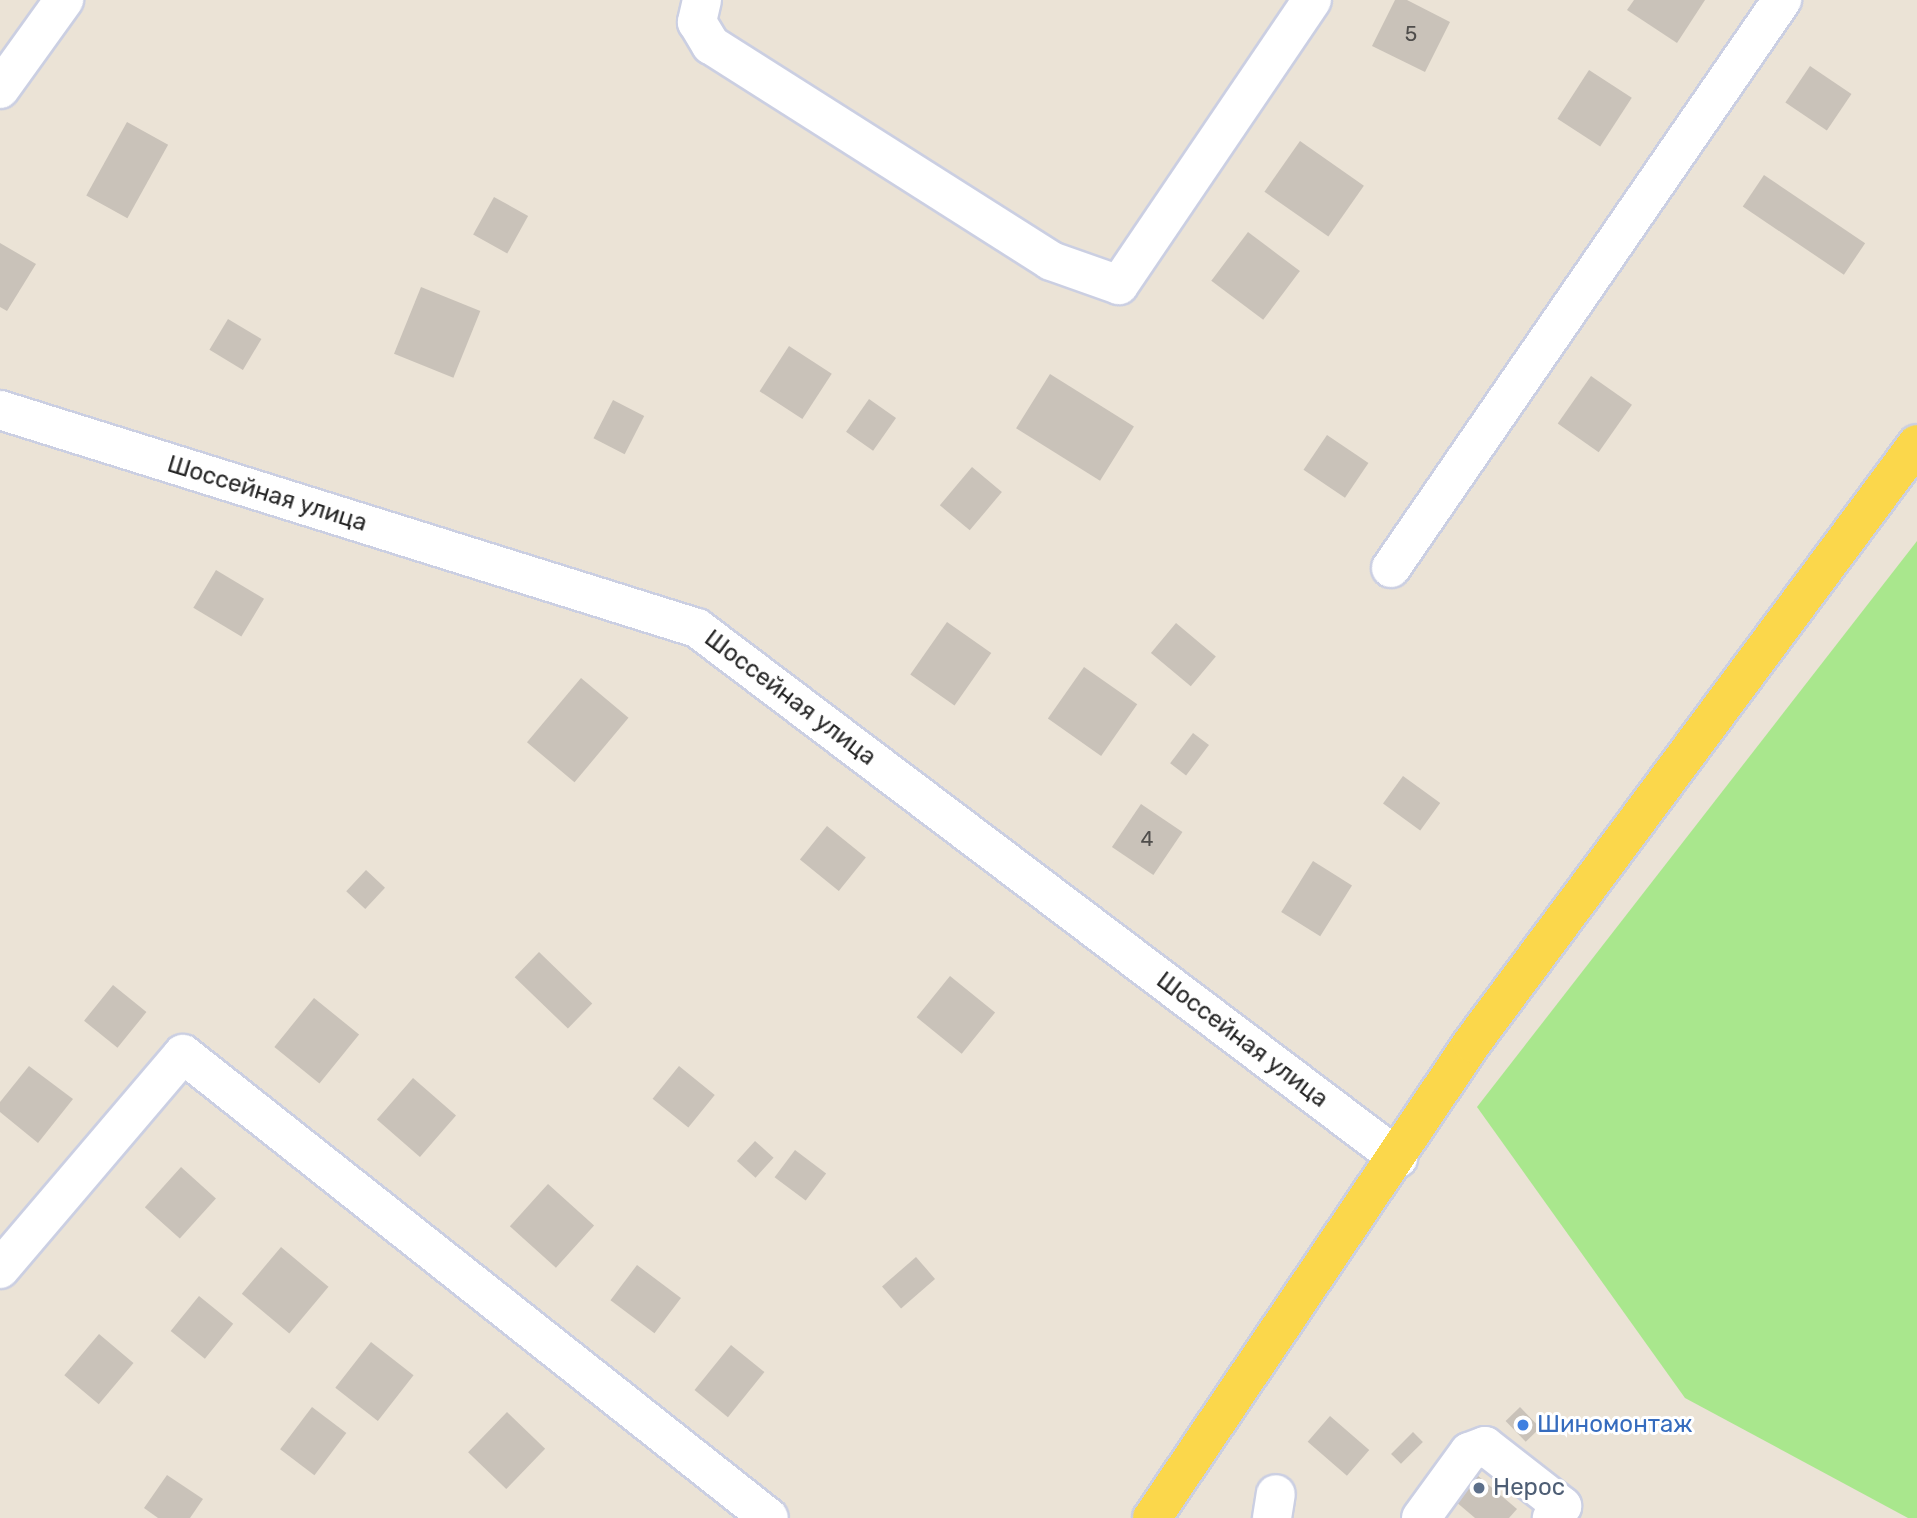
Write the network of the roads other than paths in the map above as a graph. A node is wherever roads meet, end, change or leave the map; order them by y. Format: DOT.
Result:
graph roads {
  1 [pos="64,0"];
  2 [pos="702,0"];
  3 [pos="1782,0"];
  4 [pos="1306,2"];
  5 [pos="0,89"];
  6 [pos="4,414"];
  7 [pos="1917,444"];
  8 [pos="1391,568"];
  9 [pos="1398,1158"];
  10 [pos="0,1269"];
  11 [pos="1157,1516"];
  12 [pos="769,1518"];
  13 [pos="1421,1518"];
  14 [pos="1552,1518"];
  1 -- 5 [label="street"];
  2 -- 4 [label="street"];
  3 -- 8 [label="street"];
  6 -- 9 [label="street, Шоссейная улица"];
  7 -- 9 [label="main road"];
  9 -- 11 [label="main road"];
  10 -- 12 [label="street"];
  13 -- 14 [label="street"];
}
